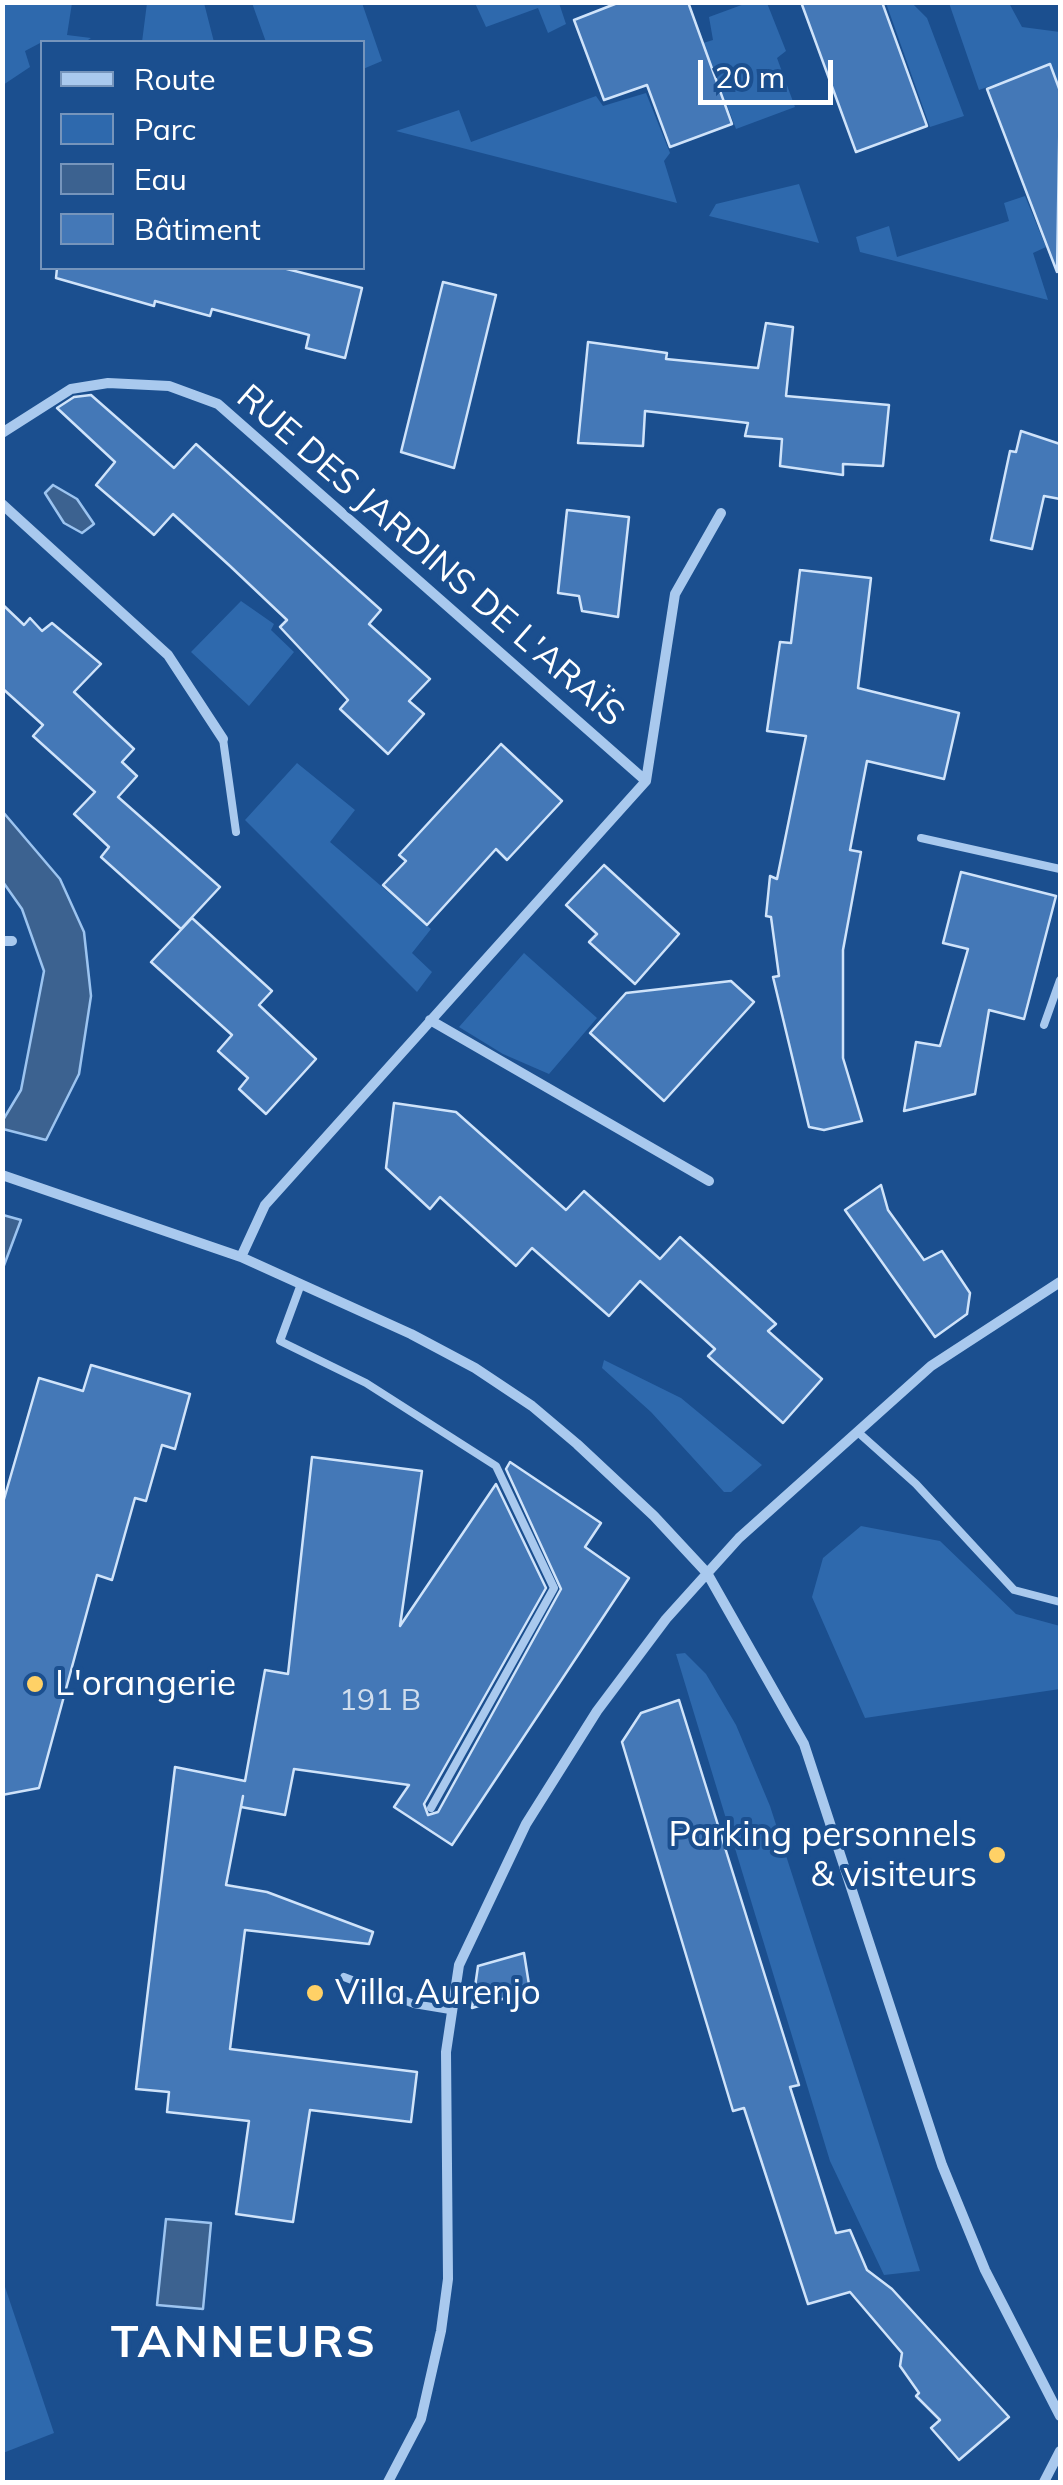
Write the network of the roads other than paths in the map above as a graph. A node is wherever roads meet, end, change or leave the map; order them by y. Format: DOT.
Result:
graph roads {
  1 [pos="2,433"];
  2 [pos="2,504"];
  3 [pos="721,513"];
  4 [pos="223,739"];
  5 [pos="646,781"];
  6 [pos="236,832"];
  7 [pos="922,838"];
  8 [pos="1060,870"];
  9 [pos="1060,980"];
  10 [pos="430,1020"];
  11 [pos="1044,1025"];
  12 [pos="2,1175"];
  13 [pos="709,1182"];
  14 [pos="240,1257"];
  15 [pos="1060,1282"];
  16 [pos="301,1284"];
  17 [pos="860,1434"];
  18 [pos="707,1573"];
  19 [pos="1060,1602"];
  20 [pos="431,1808"];
  21 [pos="344,1977"];
  22 [pos="450,2010"];
  23 [pos="1060,2416"];
  24 [pos="1060,2451"];
  25 [pos="388,2482"];
  26 [pos="1044,2482"];
  1 -- 5 [label="street, RUE DES JARDINS DE L'ARAÏS"];
  2 -- 4 [label="street"];
  3 -- 5 [label="street, RUE DES JARDINS DE L'ARAÏS"];
  4 -- 6 [label="lane"];
  5 -- 10 [label="street"];
  7 -- 8 [label="lane"];
  9 -- 11 [label="lane"];
  10 -- 13 [label="street"];
  10 -- 14 [label="street"];
  12 -- 14 [label="street"];
  14 -- 16 [label="street"];
  15 -- 17 [label="street"];
  16 -- 18 [label="street"];
  16 -- 20 [label="lane"];
  17 -- 18 [label="street"];
  17 -- 19 [label="lane"];
  18 -- 22 [label="street"];
  18 -- 23 [label="street"];
  21 -- 22 [label="lane"];
  22 -- 25 [label="street"];
  24 -- 26 [label="street"];
}
